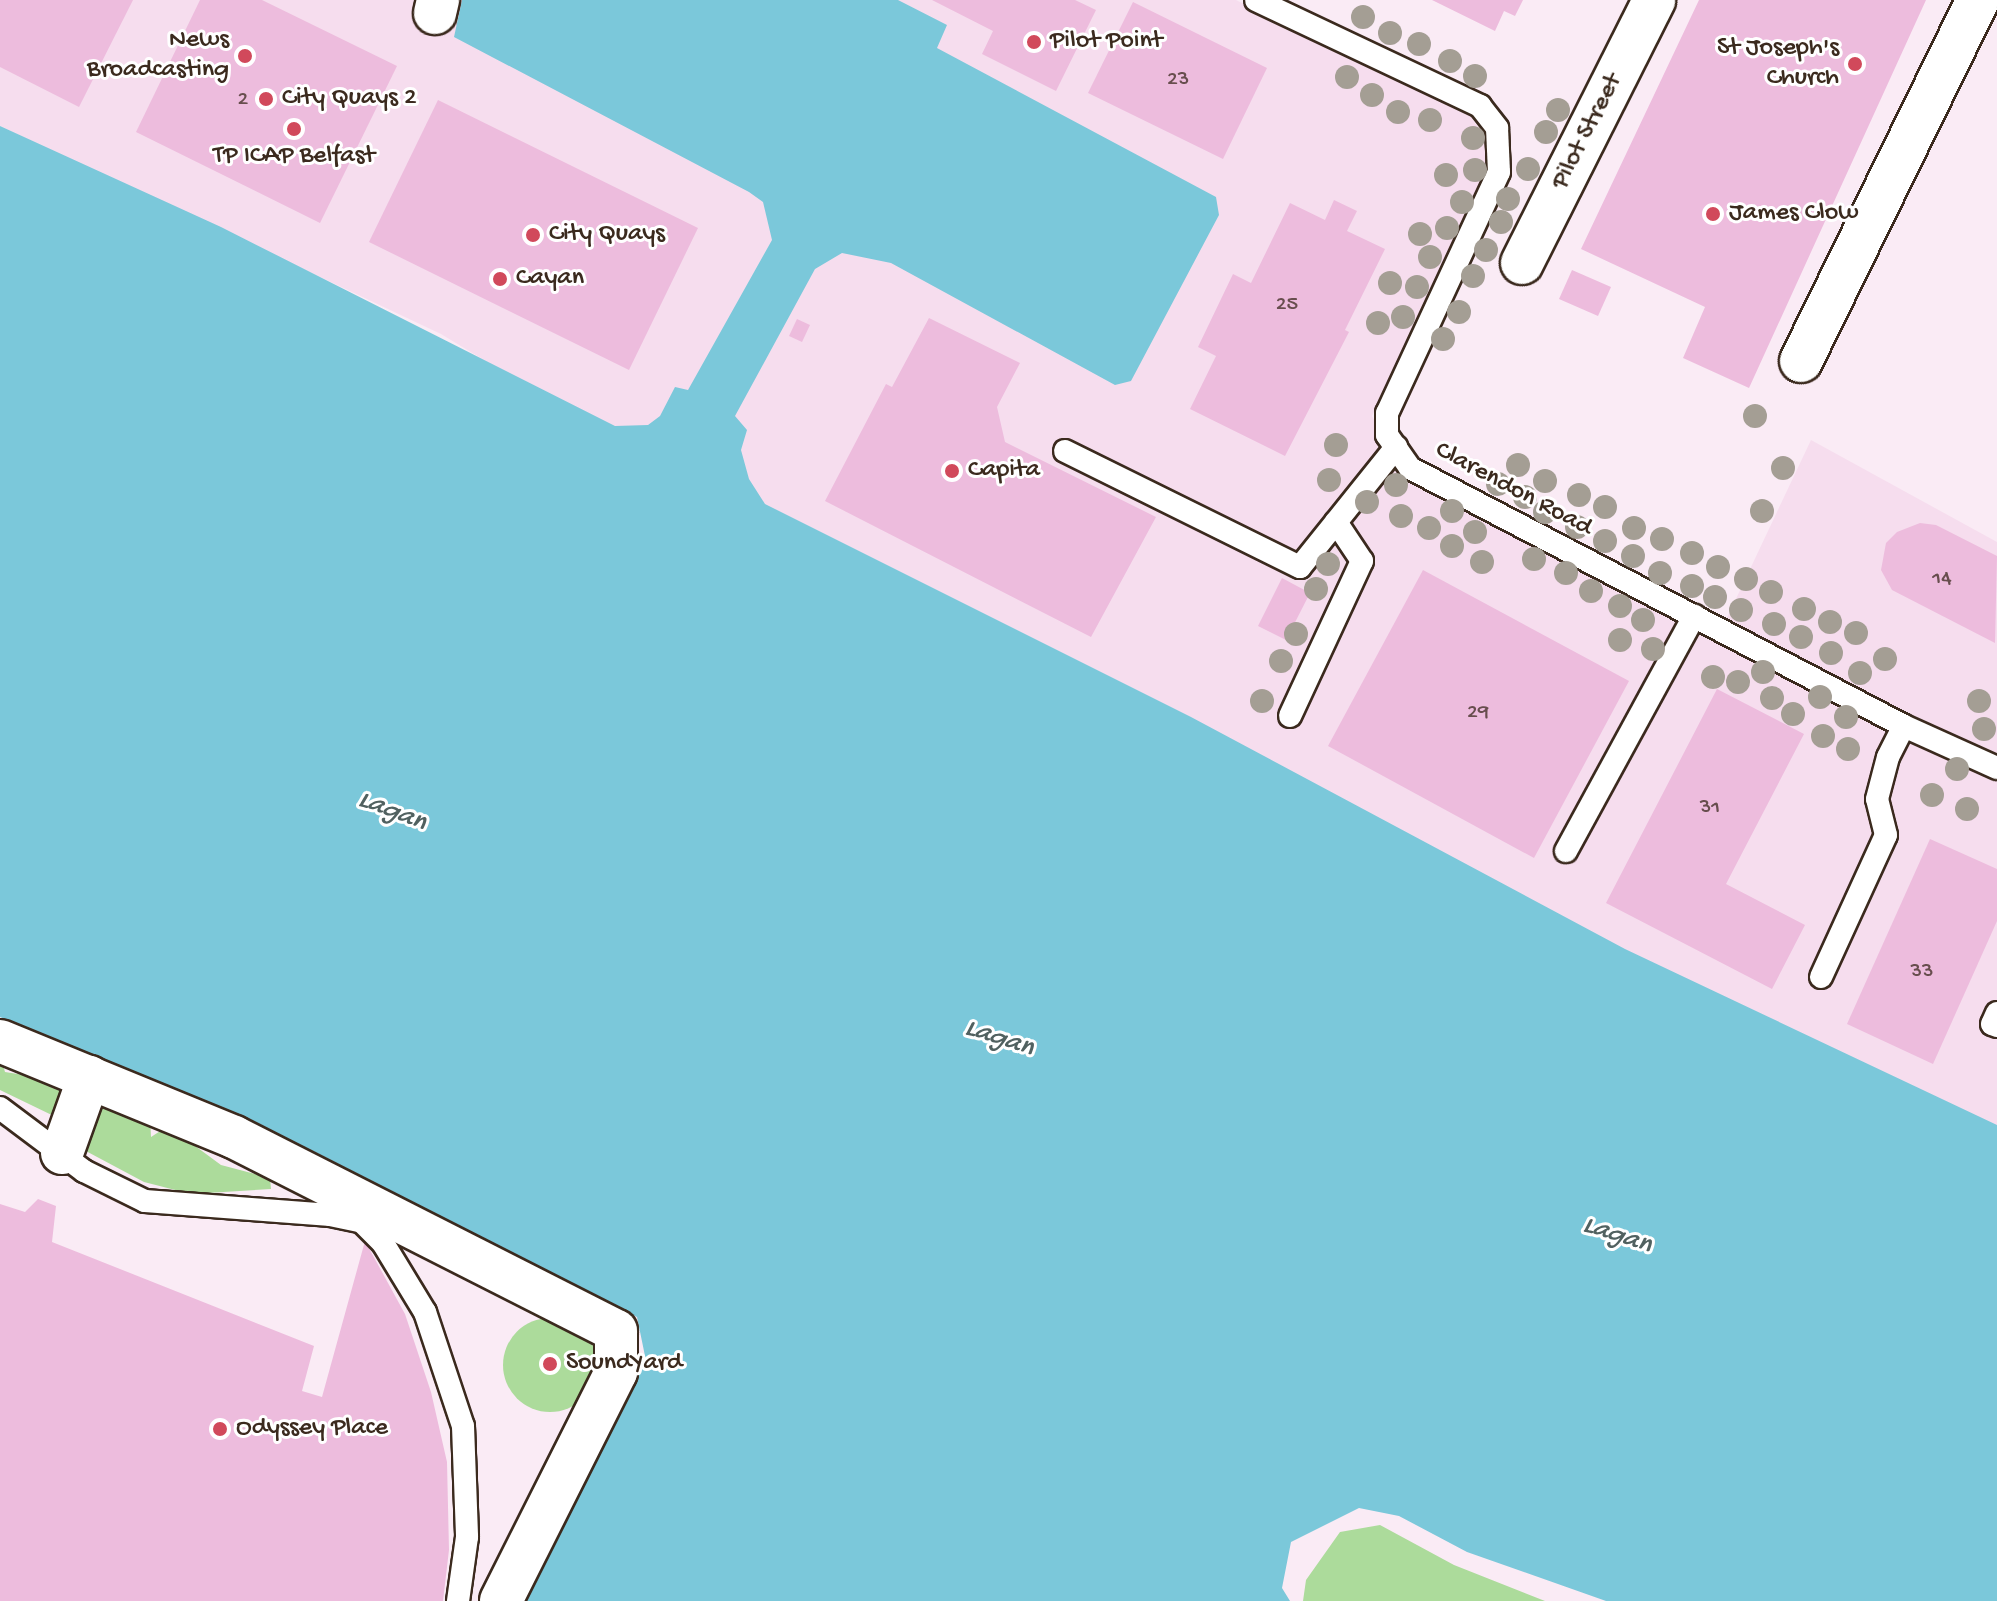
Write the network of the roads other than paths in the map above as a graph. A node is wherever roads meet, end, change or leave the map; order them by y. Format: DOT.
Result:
graph roads {
  1 [pos="1256,0"];
  2 [pos="1654,0"];
  3 [pos="1978,0"];
  4 [pos="1522,263"];
  5 [pos="1801,361"];
  6 [pos="1396,447"];
  7 [pos="1065,451"];
  8 [pos="1336,522"];
  9 [pos="1694,616"];
  10 [pos="1290,716"];
  11 [pos="1904,726"];
  12 [pos="1997,768"];
  13 [pos="1566,851"];
  14 [pos="1821,977"];
  15 [pos="0,1041"];
  16 [pos="89,1077"];
  17 [pos="0,1108"];
  18 [pos="62,1153"];
  19 [pos="458,1601"];
  20 [pos="501,1601"];
  1 -- 6 [label="lane, Clarendon Road"];
  2 -- 4 [label="street, Pilot Street"];
  3 -- 5 [label="street"];
  6 -- 8 [label="lane"];
  6 -- 9 [label="lane, Clarendon Road"];
  7 -- 8 [label="lane"];
  8 -- 10 [label="lane"];
  9 -- 11 [label="lane, Clarendon Road"];
  9 -- 13 [label="lane"];
  11 -- 12 [label="lane, Clarendon Road"];
  11 -- 14 [label="lane"];
  15 -- 16 [label="street"];
  16 -- 18 [label="street"];
  16 -- 20 [label="street"];
  17 -- 18 [label="lane"];
  18 -- 19 [label="lane"];
}
